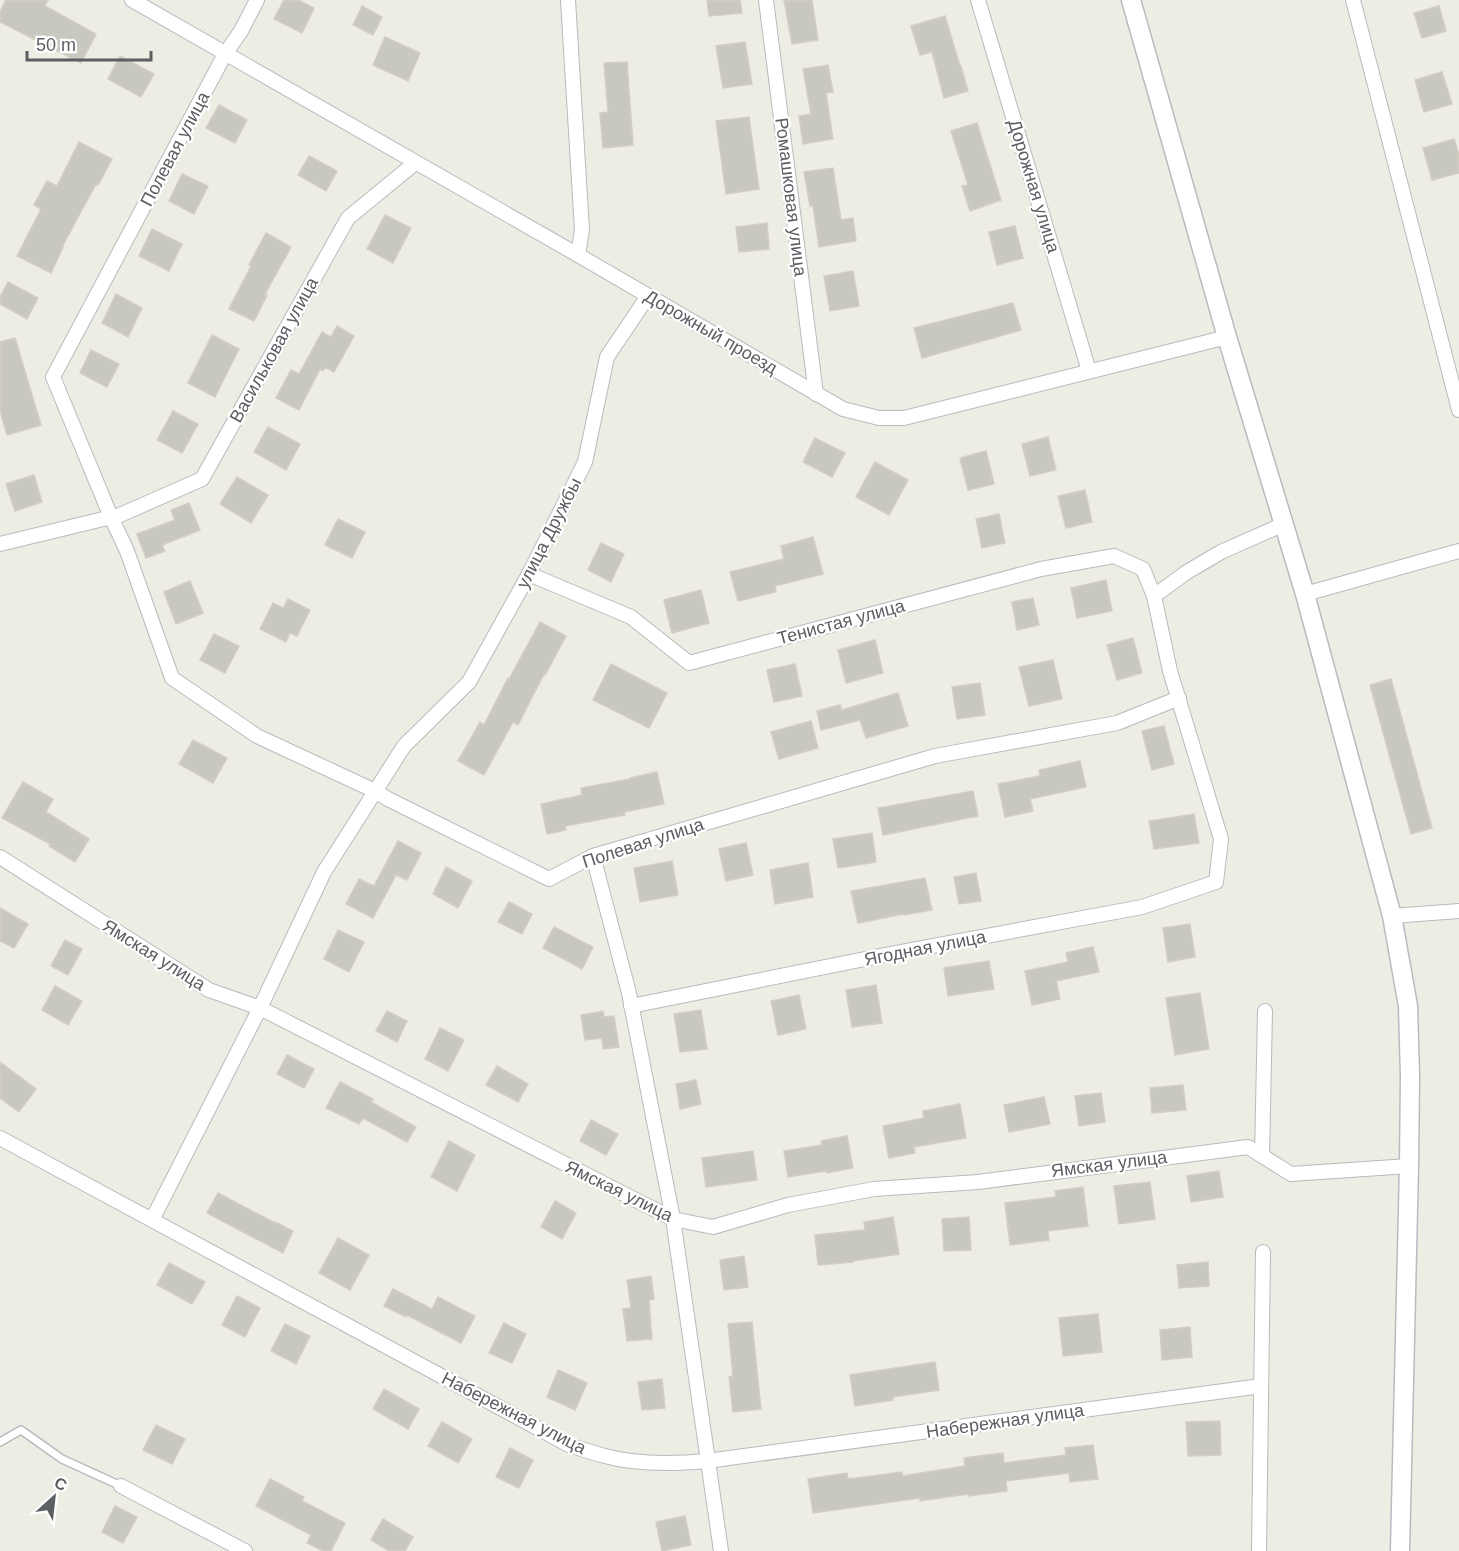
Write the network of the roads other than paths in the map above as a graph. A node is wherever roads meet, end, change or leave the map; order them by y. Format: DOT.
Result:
graph roads {
  1 [pos="132,0"];
  2 [pos="257,0"];
  3 [pos="568,0"];
  4 [pos="766,0"];
  5 [pos="978,0"];
  6 [pos="1131,0"];
  7 [pos="1353,0"];
  8 [pos="226,55"];
  9 [pos="416,163"];
  10 [pos="578,255"];
  11 [pos="648,296"];
  12 [pos="1227,337"];
  13 [pos="1089,371"];
  14 [pos="816,394"];
  15 [pos="1459,410"];
  16 [pos="115,516"];
  17 [pos="1284,524"];
  18 [pos="0,544"];
  19 [pos="1459,551"];
  20 [pos="529,574"];
  21 [pos="1305,594"];
  22 [pos="1154,596"];
  23 [pos="1179,698"];
  24 [pos="375,791"];
  25 [pos="593,856"];
  26 [pos="0,858"];
  27 [pos="1459,911"];
  28 [pos="1392,916"];
  29 [pos="631,1006"];
  30 [pos="260,1008"];
  31 [pos="1265,1011"];
  32 [pos="0,1138"];
  33 [pos="1262,1156"];
  34 [pos="1409,1166"];
  35 [pos="152,1220"];
  36 [pos="673,1220"];
  37 [pos="1263,1252"];
  38 [pos="1261,1386"];
  39 [pos="0,1442"];
  40 [pos="707,1461"];
  41 [pos="121,1486"];
  42 [pos="245,1551"];
  43 [pos="721,1551"];
  44 [pos="1259,1551"];
  45 [pos="1400,1551"];
  1 -- 8 [label="street, Дорожный проезд"];
  2 -- 8 [label="street, Полевая улица"];
  3 -- 10 [label="street"];
  4 -- 14 [label="street, Ромашковая улица"];
  5 -- 13 [label="street, Дорожная улица"];
  6 -- 12 [label="main road"];
  7 -- 15 [label="street"];
  8 -- 9 [label="street, Дорожный проезд"];
  8 -- 16 [label="street, Полевая улица"];
  9 -- 10 [label="street, Дорожный проезд"];
  9 -- 16 [label="street, Васильковая улица"];
  10 -- 11 [label="street, Дорожный проезд"];
  11 -- 14 [label="street, Дорожный проезд"];
  11 -- 20 [label="street, улица Дружбы"];
  12 -- 13 [label="street, Дорожный проезд"];
  12 -- 17 [label="main road"];
  13 -- 14 [label="street, Дорожный проезд"];
  16 -- 18 [label="street, Васильковая улица"];
  16 -- 24 [label="street, Полевая улица"];
  17 -- 21 [label="main road"];
  17 -- 22 [label="street"];
  19 -- 21 [label="street"];
  20 -- 22 [label="street, Тенистая улица"];
  20 -- 24 [label="street, улица Дружбы"];
  21 -- 28 [label="main road"];
  22 -- 23 [label="street"];
  23 -- 25 [label="street, Полевая улица"];
  23 -- 29 [label="street, Ягодная улица"];
  24 -- 25 [label="street, Полевая улица"];
  24 -- 30 [label="street, улица Дружбы"];
  25 -- 29 [label="street"];
  26 -- 30 [label="street, Ямская улица"];
  27 -- 28 [label="street"];
  28 -- 34 [label="main road"];
  29 -- 36 [label="street"];
  30 -- 35 [label="street, улица Дружбы"];
  30 -- 36 [label="street, Ямская улица"];
  31 -- 33 [label="street"];
  32 -- 35 [label="street, Набережная улица"];
  33 -- 34 [label="street, Ямская улица"];
  33 -- 36 [label="street, Ямская улица"];
  34 -- 45 [label="main road"];
  35 -- 40 [label="street, Набережная улица"];
  36 -- 40 [label="street"];
  37 -- 38 [label="street"];
  38 -- 40 [label="street, Набережная улица"];
  38 -- 44 [label="street"];
  39 -- 41 [label="lane"];
  40 -- 43 [label="street"];
  41 -- 42 [label="street"];
}
